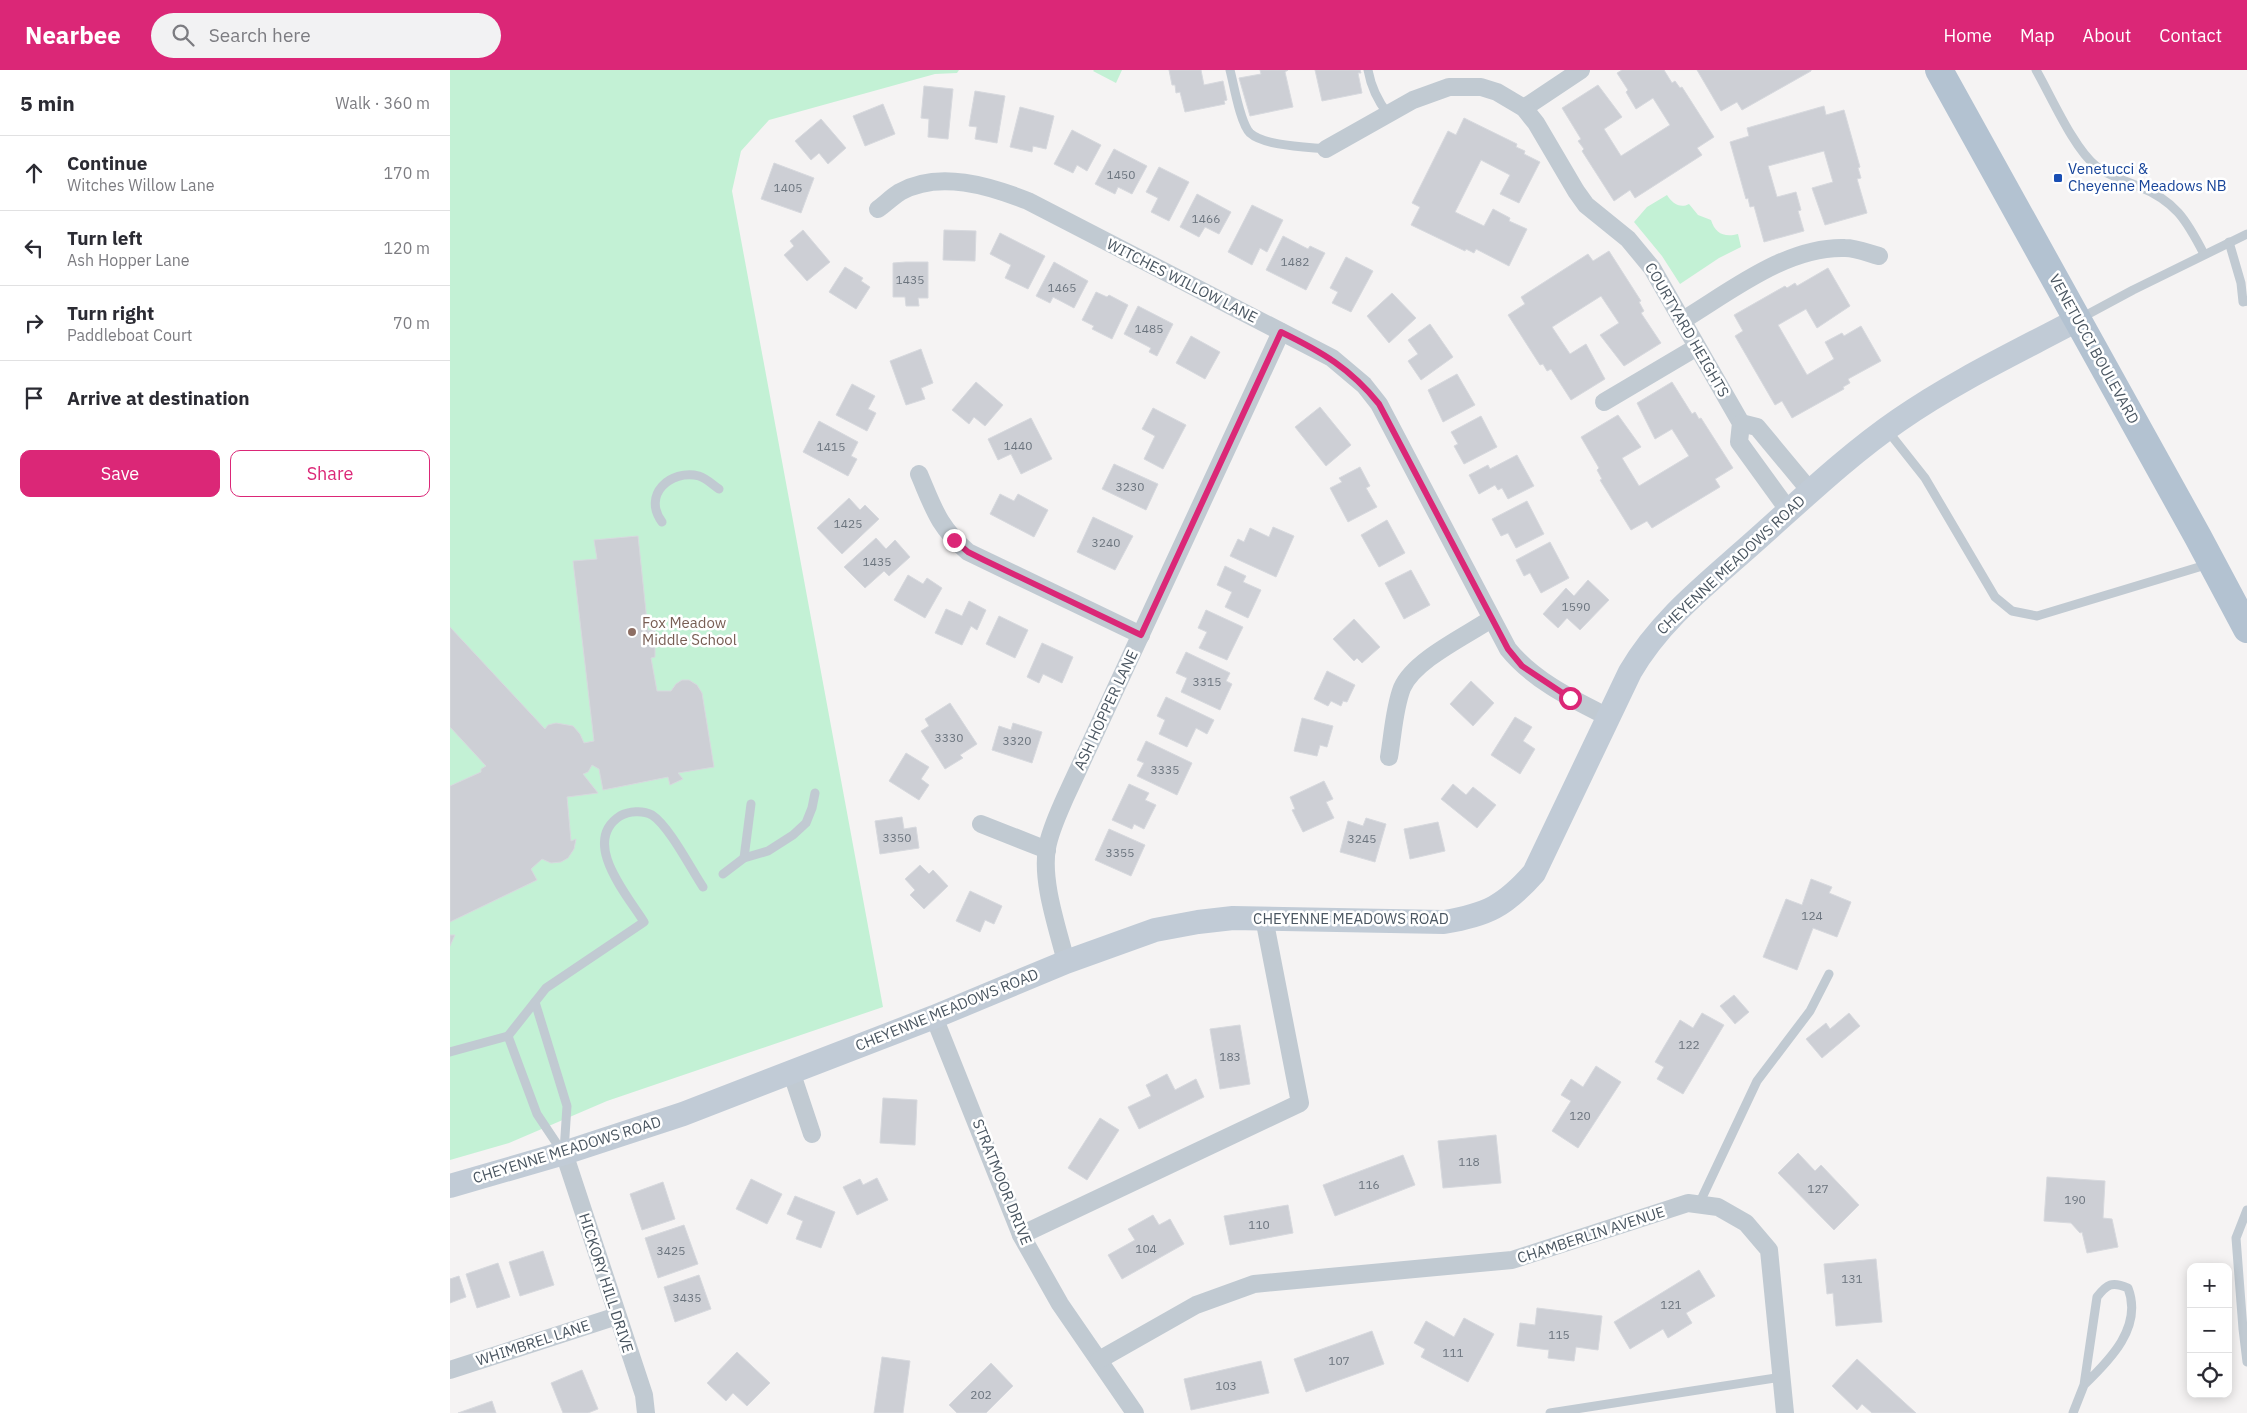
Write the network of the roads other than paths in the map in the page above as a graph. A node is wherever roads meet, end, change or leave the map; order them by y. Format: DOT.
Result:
graph roads {
  1 [pos="1230,70"];
  2 [pos="1368,70"];
  3 [pos="1581,70"];
  4 [pos="1940,70"];
  5 [pos="2036,70"];
  6 [pos="1524,108"];
  7 [pos="1388,114"];
  8 [pos="1326,149"];
  9 [pos="878,209"];
  10 [pos="2247,234"];
  11 [pos="2228,242"];
  12 [pos="2204,254"];
  13 [pos="1879,256"];
  14 [pos="2247,301"];
  15 [pos="1683,320"];
  16 [pos="2077,320"];
  17 [pos="1281,332"];
  18 [pos="1697,347"];
  19 [pos="1604,402"];
  20 [pos="1741,423"];
  21 [pos="1886,429"];
  22 [pos="919,474"];
  23 [pos="719,489"];
  24 [pos="1811,492"];
  25 [pos="1789,511"];
  26 [pos="662,522"];
  27 [pos="2212,563"];
  28 [pos="1491,620"];
  29 [pos="2246,625"];
  30 [pos="1141,635"];
  31 [pos="1608,717"];
  32 [pos="1389,757"];
  33 [pos="815,793"];
  34 [pos="751,804"];
  35 [pos="981,824"];
  36 [pos="1047,850"];
  37 [pos="744,858"];
  38 [pos="723,874"];
  39 [pos="703,887"];
  40 [pos="1264,918"];
  41 [pos="1066,962"];
  42 [pos="1829,974"];
  43 [pos="535,1002"];
  44 [pos="934,1017"];
  45 [pos="508,1036"];
  46 [pos="450,1052"];
  47 [pos="791,1071"];
  48 [pos="812,1134"];
  49 [pos="564,1154"];
  50 [pos="450,1186"];
  51 [pos="1699,1204"];
  52 [pos="2247,1210"];
  53 [pos="1021,1235"];
  54 [pos="2244,1299"];
  55 [pos="617,1316"];
  56 [pos="1099,1360"];
  57 [pos="2247,1362"];
  58 [pos="450,1370"];
  59 [pos="1782,1376"];
  60 [pos="2084,1385"];
  61 [pos="646,1413"];
  62 [pos="1135,1413"];
  63 [pos="1550,1413"];
  64 [pos="1785,1413"];
  65 [pos="2073,1413"];
  1 -- 8 [label="lane"];
  2 -- 7 [label="lane"];
  3 -- 6 [label="street"];
  4 -- 16 [label="main road, VENETUCCI BOULEVARD"];
  5 -- 12 [label="lane"];
  6 -- 7 [label="street, COURTYARD HEIGHTS"];
  6 -- 15 [label="street, COURTYARD HEIGHTS"];
  7 -- 8 [label="street, COURTYARD HEIGHTS"];
  9 -- 17 [label="street, WITCHES WILLOW LANE"];
  10 -- 11 [label="lane, CHEYENNE MEADOWS ROAD"];
  11 -- 12 [label="lane, CHEYENNE MEADOWS ROAD"];
  11 -- 14 [label="lane"];
  12 -- 16 [label="lane, CHEYENNE MEADOWS ROAD"];
  13 -- 15 [label="street"];
  15 -- 18 [label="street, COURTYARD HEIGHTS"];
  16 -- 21 [label="main road, CHEYENNE MEADOWS ROAD"];
  16 -- 27 [label="main road, VENETUCCI BOULEVARD"];
  17 -- 28 [label="street, WITCHES WILLOW LANE"];
  17 -- 30 [label="street, ASH HOPPER LANE"];
  18 -- 19 [label="street"];
  18 -- 20 [label="street, COURTYARD HEIGHTS"];
  20 -- 24 [label="street"];
  20 -- 25 [label="street, COURTYARD HEIGHTS"];
  21 -- 24 [label="main road, CHEYENNE MEADOWS ROAD"];
  21 -- 27 [label="lane"];
  22 -- 30 [label="street"];
  23 -- 26 [label="lane"];
  24 -- 25 [label="main road, CHEYENNE MEADOWS ROAD"];
  25 -- 31 [label="main road, CHEYENNE MEADOWS ROAD"];
  27 -- 29 [label="main road, VENETUCCI BOULEVARD"];
  28 -- 31 [label="street, WITCHES WILLOW LANE"];
  28 -- 32 [label="street"];
  30 -- 36 [label="street, ASH HOPPER LANE"];
  31 -- 40 [label="main road, CHEYENNE MEADOWS ROAD"];
  33 -- 37 [label="lane"];
  34 -- 37 [label="lane"];
  35 -- 36 [label="street"];
  36 -- 41 [label="street, ASH HOPPER LANE"];
  37 -- 38 [label="lane"];
  39 -- 43 [label="lane"];
  40 -- 41 [label="main road, CHEYENNE MEADOWS ROAD"];
  40 -- 53 [label="street"];
  41 -- 44 [label="main road, CHEYENNE MEADOWS ROAD"];
  42 -- 51 [label="lane"];
  43 -- 45 [label="lane"];
  43 -- 49 [label="lane"];
  44 -- 47 [label="main road, CHEYENNE MEADOWS ROAD"];
  44 -- 53 [label="street, STRATMOOR DRIVE"];
  45 -- 46 [label="lane"];
  45 -- 49 [label="lane"];
  47 -- 48 [label="street"];
  47 -- 49 [label="main road, CHEYENNE MEADOWS ROAD"];
  49 -- 50 [label="main road, CHEYENNE MEADOWS ROAD"];
  49 -- 55 [label="street, HICKORY HILL DRIVE"];
  51 -- 56 [label="street, CHAMBERLIN AVENUE"];
  51 -- 59 [label="street, CHAMBERLIN AVENUE"];
  52 -- 54 [label="lane"];
  53 -- 56 [label="street, STRATMOOR DRIVE"];
  54 -- 57 [label="lane"];
  55 -- 58 [label="street, WHIMBREL LANE"];
  55 -- 61 [label="street, HICKORY HILL DRIVE"];
  56 -- 62 [label="street, STRATMOOR DRIVE"];
  59 -- 63 [label="lane"];
  59 -- 64 [label="street, CHAMBERLIN AVENUE"];
  60 -- 60 [label="lane"];
  60 -- 65 [label="lane"];
}
